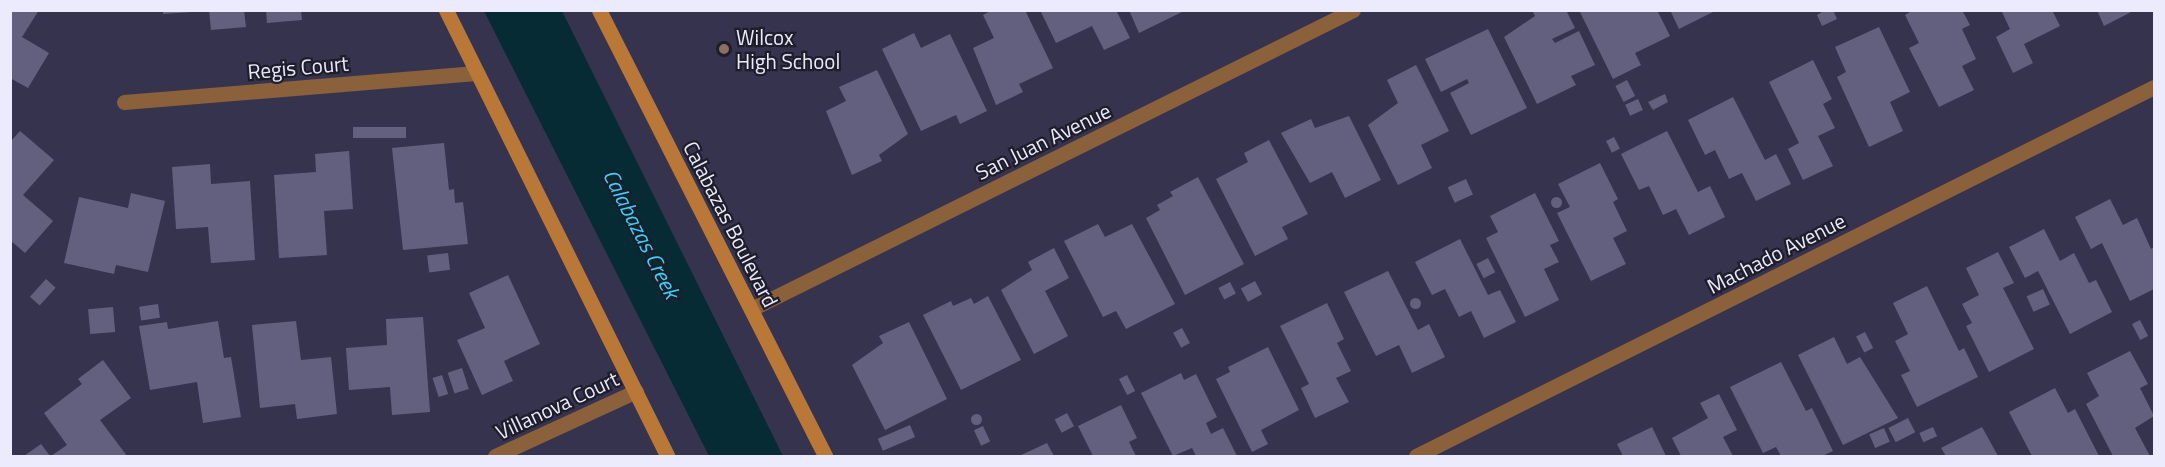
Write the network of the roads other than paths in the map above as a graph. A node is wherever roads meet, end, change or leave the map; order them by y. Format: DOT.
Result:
graph roads {
  1 [pos="446,10"];
  2 [pos="599,10"];
  3 [pos="1353,10"];
  4 [pos="476,73"];
  5 [pos="2154,87"];
  6 [pos="124,102"];
  7 [pos="751,309"];
  8 [pos="636,391"];
  9 [pos="495,456"];
  10 [pos="666,456"];
  11 [pos="825,456"];
  12 [pos="1416,456"];
  1 -- 4 [label="street"];
  2 -- 7 [label="street, Calabazas Boulevard"];
  3 -- 7 [label="street, San Juan Avenue"];
  4 -- 6 [label="street, Regis Court"];
  4 -- 8 [label="street"];
  5 -- 12 [label="street, Machado Avenue"];
  7 -- 11 [label="street, Calabazas Boulevard"];
  8 -- 9 [label="street, Villanova Court"];
  8 -- 10 [label="street"];
}
